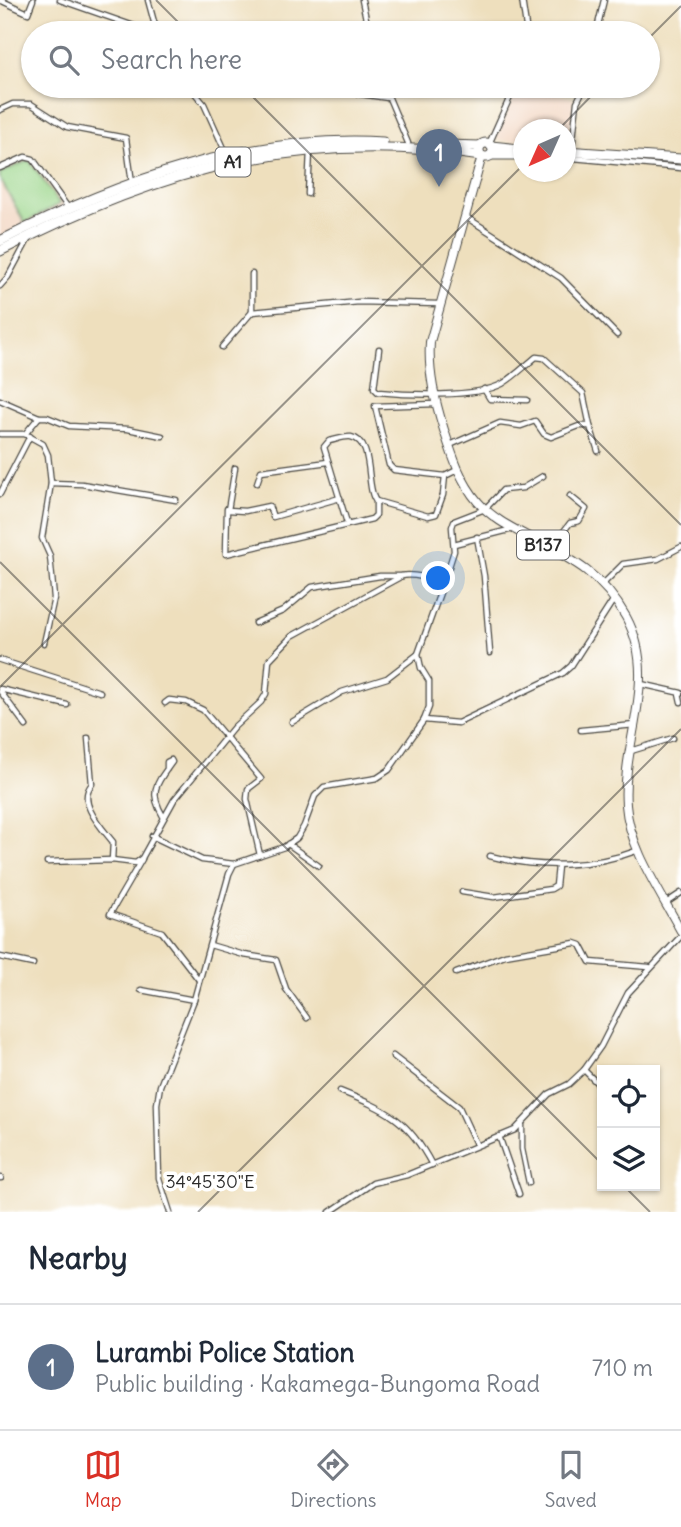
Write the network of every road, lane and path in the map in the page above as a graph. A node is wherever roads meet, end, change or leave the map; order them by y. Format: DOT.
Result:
graph roads {
  1 [pos="33,0"];
  2 [pos="61,0"];
  3 [pos="149,0"];
  4 [pos="362,0"];
  5 [pos="522,0"];
  6 [pos="604,0"];
  7 [pos="0,1"];
  8 [pos="118,21"];
  9 [pos="153,21"];
  10 [pos="366,21"];
  11 [pos="525,21"];
  12 [pos="599,21"];
  13 [pos="199,98"];
  14 [pos="389,98"];
  15 [pos="510,98"];
  16 [pos="579,98"];
  17 [pos="0,110"];
  18 [pos="574,119"];
  19 [pos="408,143"];
  20 [pos="310,150"];
  21 [pos="486,151"];
  22 [pos="513,152"];
  23 [pos="576,154"];
  24 [pos="227,156"];
  25 [pos="681,161"];
  26 [pos="0,167"];
  27 [pos="132,183"];
  28 [pos="308,194"];
  29 [pos="69,209"];
  30 [pos="465,216"];
  31 [pos="30,236"];
  32 [pos="0,241"];
  33 [pos="0,251"];
  34 [pos="252,274"];
  35 [pos="0,286"];
  36 [pos="438,304"];
  37 [pos="251,312"];
  38 [pos="617,335"];
  39 [pos="222,347"];
  40 [pos="379,349"];
  41 [pos="484,390"];
  42 [pos="435,395"];
  43 [pos="527,400"];
  44 [pos="0,401"];
  45 [pos="436,404"];
  46 [pos="39,417"];
  47 [pos="590,426"];
  48 [pos="0,435"];
  49 [pos="27,435"];
  50 [pos="162,436"];
  51 [pos="449,446"];
  52 [pos="598,451"];
  53 [pos="328,462"];
  54 [pos="235,468"];
  55 [pos="458,470"];
  56 [pos="445,476"];
  57 [pos="543,476"];
  58 [pos="51,483"];
  59 [pos="257,483"];
  60 [pos="0,494"];
  61 [pos="570,496"];
  62 [pos="340,498"];
  63 [pos="176,500"];
  64 [pos="376,501"];
  65 [pos="227,509"];
  66 [pos="485,509"];
  67 [pos="346,523"];
  68 [pos="514,529"];
  69 [pos="477,537"];
  70 [pos="454,544"];
  71 [pos="681,547"];
  72 [pos="550,548"];
  73 [pos="402,576"];
  74 [pos="446,576"];
  75 [pos="604,583"];
  76 [pos="615,598"];
  77 [pos="255,623"];
  78 [pos="44,643"];
  79 [pos="490,653"];
  80 [pos="418,654"];
  81 [pos="0,660"];
  82 [pos="641,684"];
  83 [pos="0,690"];
  84 [pos="100,692"];
  85 [pos="680,693"];
  86 [pos="681,702"];
  87 [pos="165,704"];
  88 [pos="67,705"];
  89 [pos="424,720"];
  90 [pos="292,722"];
  91 [pos="635,725"];
  92 [pos="26,726"];
  93 [pos="581,730"];
  94 [pos="88,738"];
  95 [pos="673,738"];
  96 [pos="225,739"];
  97 [pos="631,751"];
  98 [pos="167,769"];
  99 [pos="163,816"];
  100 [pos="152,836"];
  101 [pos="288,844"];
  102 [pos="640,850"];
  103 [pos="260,855"];
  104 [pos="490,856"];
  105 [pos="142,858"];
  106 [pos="112,860"];
  107 [pos="47,862"];
  108 [pos="234,864"];
  109 [pos="318,866"];
  110 [pos="558,866"];
  111 [pos="462,892"];
  112 [pos="681,893"];
  113 [pos="666,903"];
  114 [pos="681,931"];
  115 [pos="681,936"];
  116 [pos="209,945"];
  117 [pos="0,957"];
  118 [pos="33,964"];
  119 [pos="650,967"];
  120 [pos="456,973"];
  121 [pos="200,981"];
  122 [pos="141,990"];
  123 [pos="194,1000"];
  124 [pos="307,1018"];
  125 [pos="393,1056"];
  126 [pos="584,1070"];
  127 [pos="597,1083"];
  128 [pos="340,1091"];
  129 [pos="522,1124"];
  130 [pos="499,1136"];
  131 [pos="477,1144"];
  132 [pos="432,1166"];
  133 [pos="529,1183"];
  134 [pos="519,1194"];
  135 [pos="170,1212"];
  136 [pos="330,1212"];
  1 -- 7 [label="street"];
  2 -- 8 [label="street"];
  3 -- 9 [label="street"];
  4 -- 10 [label="street"];
  5 -- 11 [label="street"];
  6 -- 12 [label="street"];
  13 -- 24 [label="street"];
  14 -- 19 [label="street"];
  15 -- 21 [label="street"];
  16 -- 18 [label="street"];
  17 -- 27 [label="street"];
  19 -- 21 [label="highway, A1"];
  19 -- 24 [label="highway, A1"];
  20 -- 21 [label="highway, A1"];
  20 -- 28 [label="street"];
  20 -- 31 [label="highway, A1"];
  21 -- 22 [label="highway, A1"];
  21 -- 30 [label="main road, B137"];
  23 -- 25 [label="highway"];
  24 -- 27 [label="highway, A1"];
  26 -- 29 [label="street"];
  27 -- 29 [label="highway, A1"];
  29 -- 32 [label="highway, A1"];
  30 -- 36 [label="main road, B137"];
  30 -- 38 [label="street"];
  31 -- 33 [label="highway, A1"];
  31 -- 35 [label="street"];
  34 -- 37 [label="street"];
  36 -- 37 [label="street"];
  36 -- 42 [label="main road, B137"];
  37 -- 39 [label="street"];
  40 -- 42 [label="street"];
  41 -- 42 [label="street"];
  41 -- 43 [label="street"];
  41 -- 47 [label="street"];
  42 -- 45 [label="main road, B137"];
  44 -- 46 [label="street"];
  45 -- 51 [label="main road, B137"];
  45 -- 56 [label="street"];
  46 -- 49 [label="street"];
  46 -- 50 [label="street"];
  47 -- 51 [label="street"];
  47 -- 52 [label="street"];
  48 -- 49 [label="street"];
  49 -- 58 [label="street"];
  49 -- 60 [label="street"];
  51 -- 55 [label="main road, B137"];
  53 -- 59 [label="street"];
  53 -- 62 [label="street"];
  53 -- 64 [label="street"];
  54 -- 65 [label="street"];
  55 -- 56 [label="street"];
  55 -- 66 [label="main road, B137"];
  56 -- 64 [label="street"];
  57 -- 66 [label="street"];
  58 -- 63 [label="street"];
  58 -- 78 [label="street"];
  61 -- 72 [label="street"];
  62 -- 65 [label="street"];
  62 -- 67 [label="street"];
  64 -- 67 [label="street"];
  65 -- 67 [label="street"];
  66 -- 68 [label="main road, B137"];
  66 -- 70 [label="street"];
  68 -- 69 [label="street"];
  68 -- 72 [label="main road, B137"];
  69 -- 70 [label="street"];
  69 -- 79 [label="street"];
  70 -- 74 [label="street"];
  71 -- 75 [label="street"];
  72 -- 75 [label="main road, B137"];
  73 -- 74 [label="street"];
  73 -- 77 [label="street"];
  73 -- 96 [label="street"];
  74 -- 80 [label="street"];
  75 -- 76 [label="main road, B137"];
  76 -- 82 [label="main road, B137"];
  76 -- 89 [label="street"];
  80 -- 89 [label="street"];
  80 -- 90 [label="street"];
  81 -- 84 [label="street"];
  82 -- 85 [label="street"];
  82 -- 91 [label="main road, B137"];
  83 -- 88 [label="street"];
  83 -- 92 [label="street"];
  85 -- 86 [label="street"];
  87 -- 96 [label="street"];
  89 -- 101 [label="street"];
  91 -- 93 [label="street"];
  91 -- 97 [label="main road, B137"];
  94 -- 106 [label="street"];
  95 -- 97 [label="street"];
  96 -- 99 [label="street"];
  96 -- 103 [label="street"];
  97 -- 102 [label="main road, B137"];
  98 -- 99 [label="street"];
  99 -- 100 [label="street"];
  100 -- 105 [label="street"];
  100 -- 108 [label="street"];
  101 -- 103 [label="street"];
  101 -- 109 [label="street"];
  102 -- 110 [label="street"];
  102 -- 113 [label="main road, B137"];
  103 -- 108 [label="street"];
  104 -- 110 [label="street"];
  105 -- 106 [label="street"];
  105 -- 121 [label="street"];
  106 -- 107 [label="street"];
  108 -- 116 [label="street"];
  110 -- 111 [label="street"];
  112 -- 113 [label="street"];
  113 -- 114 [label="main road, B137"];
  115 -- 119 [label="street"];
  116 -- 121 [label="street"];
  116 -- 124 [label="street"];
  117 -- 118 [label="street"];
  119 -- 120 [label="street"];
  119 -- 126 [label="street"];
  121 -- 123 [label="street"];
  122 -- 123 [label="street"];
  123 -- 135 [label="street"];
  125 -- 131 [label="street"];
  126 -- 127 [label="street"];
  126 -- 129 [label="street"];
  128 -- 132 [label="street"];
  129 -- 130 [label="street"];
  129 -- 133 [label="street"];
  130 -- 131 [label="street"];
  130 -- 134 [label="street"];
  131 -- 132 [label="street"];
  132 -- 136 [label="street"];
}
